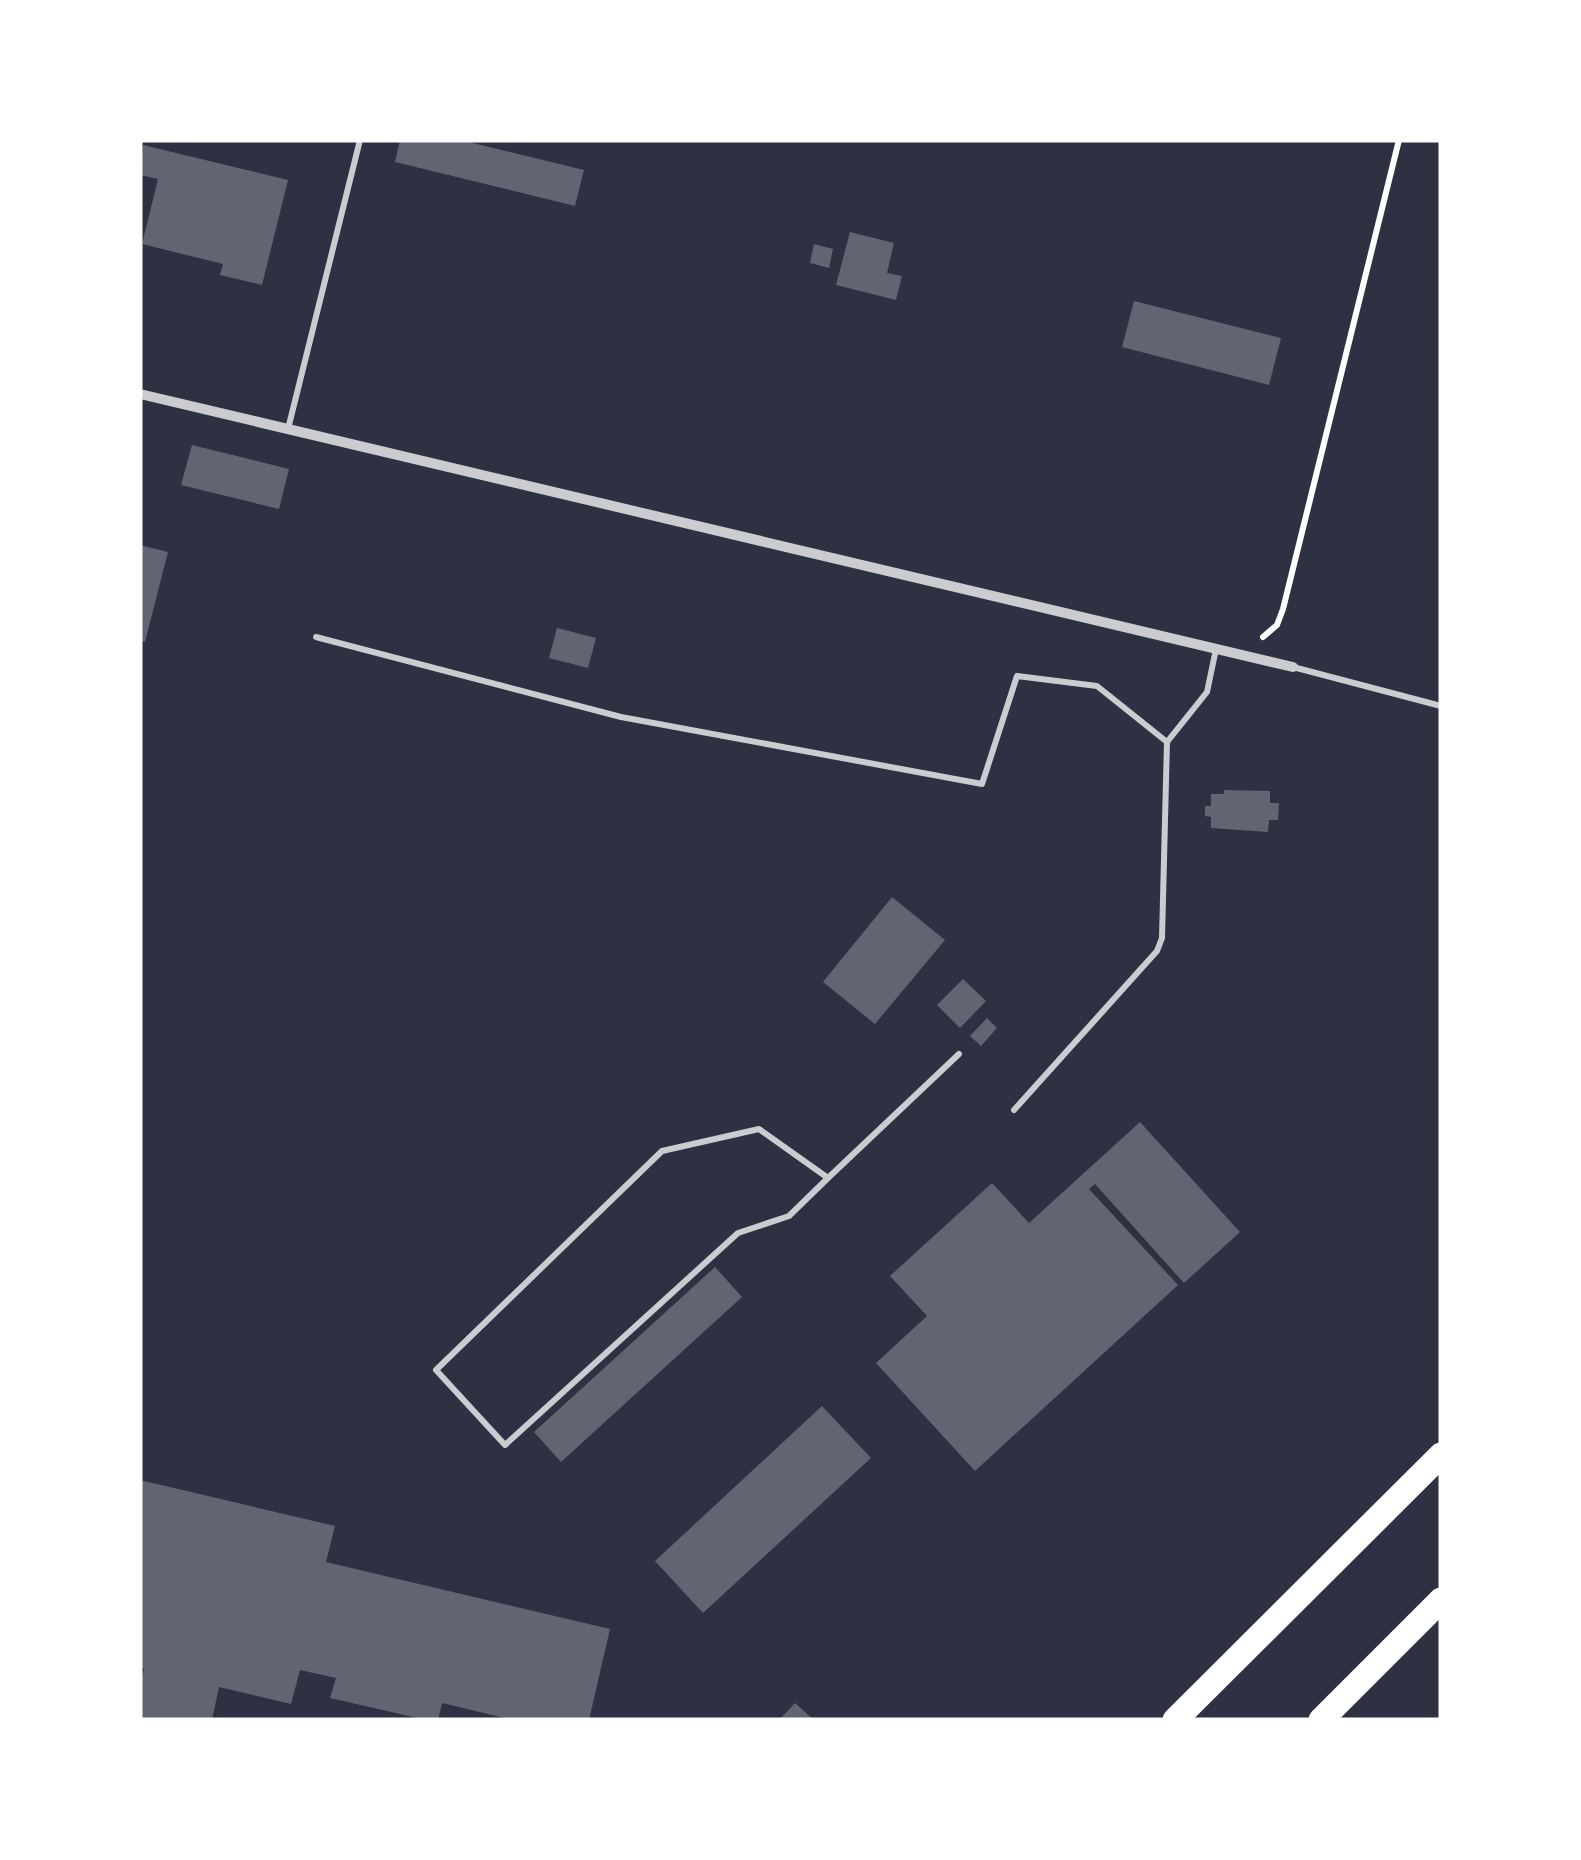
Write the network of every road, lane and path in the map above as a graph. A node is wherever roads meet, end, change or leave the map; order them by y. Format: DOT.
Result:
graph roads {
  1 [pos="360,140"];
  2 [pos="1399,140"];
  3 [pos="140,394"];
  4 [pos="288,429"];
  5 [pos="316,637"];
  6 [pos="1256,641"];
  7 [pos="1216,648"];
  8 [pos="1292,667"];
  9 [pos="1441,706"];
  10 [pos="1166,742"];
  11 [pos="960,1054"];
  12 [pos="1014,1110"];
  13 [pos="828,1178"];
  14 [pos="1441,1455"];
  15 [pos="1441,1600"];
  16 [pos="1175,1720"];
  17 [pos="1320,1720"];
  1 -- 4 [label="lane"];
  2 -- 6 [label="path"];
  3 -- 4 [label="street"];
  4 -- 7 [label="street"];
  5 -- 10 [label="lane"];
  7 -- 8 [label="street"];
  7 -- 10 [label="lane"];
  8 -- 9 [label="lane"];
  10 -- 12 [label="lane"];
  11 -- 13 [label="lane"];
  13 -- 13 [label="lane"];
  14 -- 16 [label="highway"];
  15 -- 17 [label="highway"];
}
